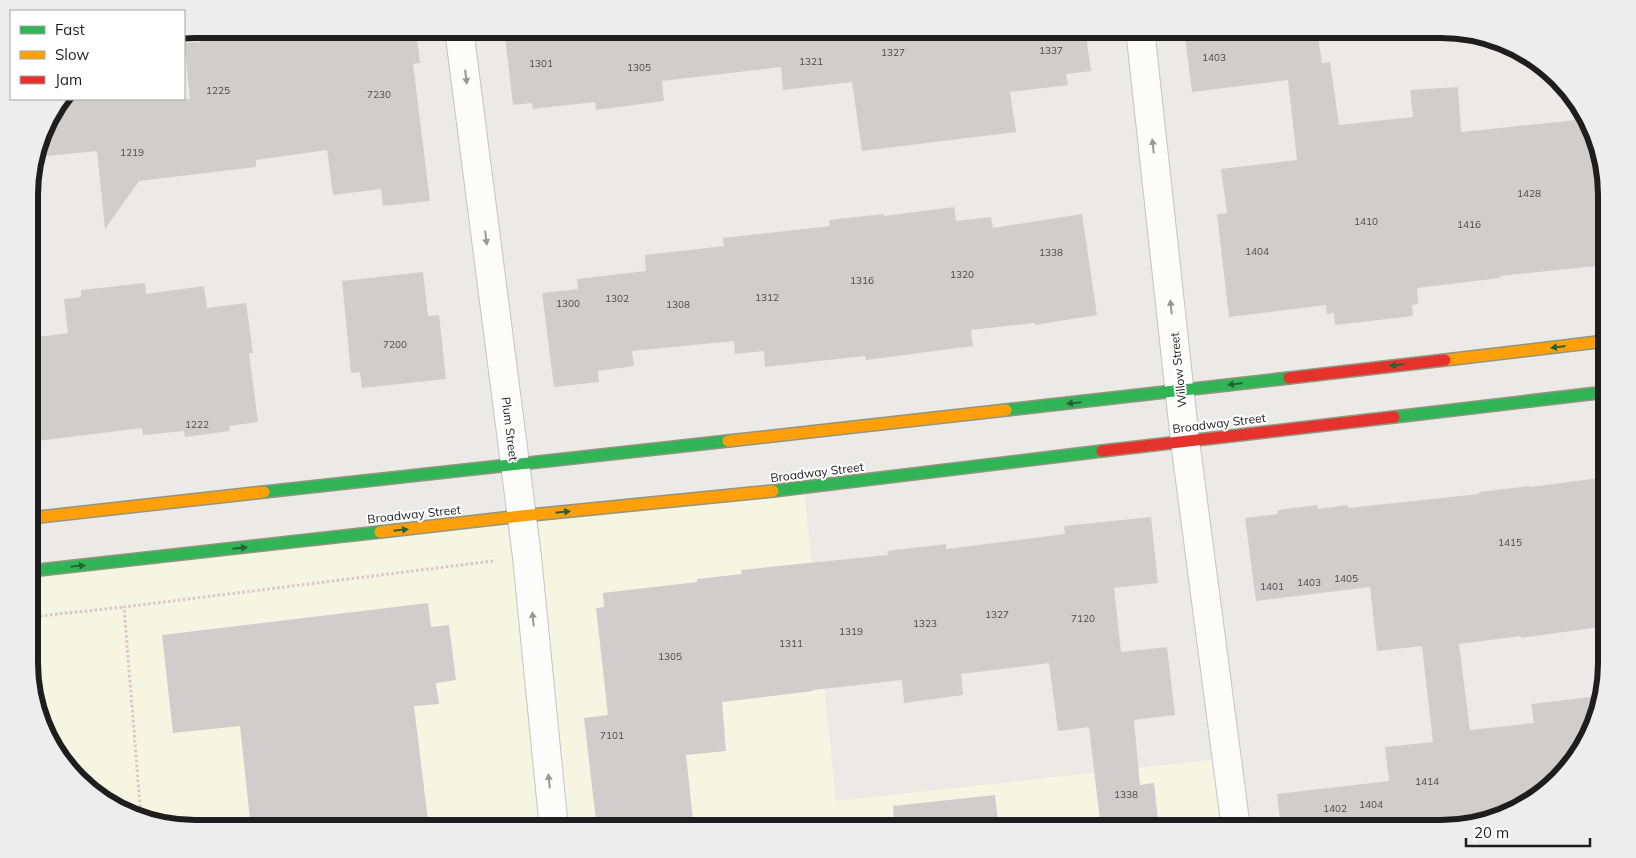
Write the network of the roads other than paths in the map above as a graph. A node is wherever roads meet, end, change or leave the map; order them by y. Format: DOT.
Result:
graph roads {
  1 [pos="460,38"];
  2 [pos="1141,38"];
  3 [pos="1598,342"];
  4 [pos="1180,391"];
  5 [pos="1598,393"];
  6 [pos="1185,441"];
  7 [pos="515,465"];
  8 [pos="521,516"];
  9 [pos="38,517"];
  10 [pos="38,570"];
  11 [pos="553,820"];
  12 [pos="1235,820"];
  1 -- 7 [label="street, Plum Street, one-way"];
  4 -- 2 [label="street, Willow Street, one-way"];
  3 -- 4 [label="street, one-way"];
  4 -- 6 [label="street, Willow Street"];
  4 -- 7 [label="street, one-way"];
  5 -- 6 [label="street, Broadway Street"];
  8 -- 6 [label="street, Broadway Street, one-way"];
  6 -- 12 [label="street, Willow Street"];
  7 -- 8 [label="street, Plum Street"];
  7 -- 9 [label="street"];
  10 -- 8 [label="street, Broadway Street, one-way"];
  11 -- 8 [label="street, Plum Street, one-way"];
}
